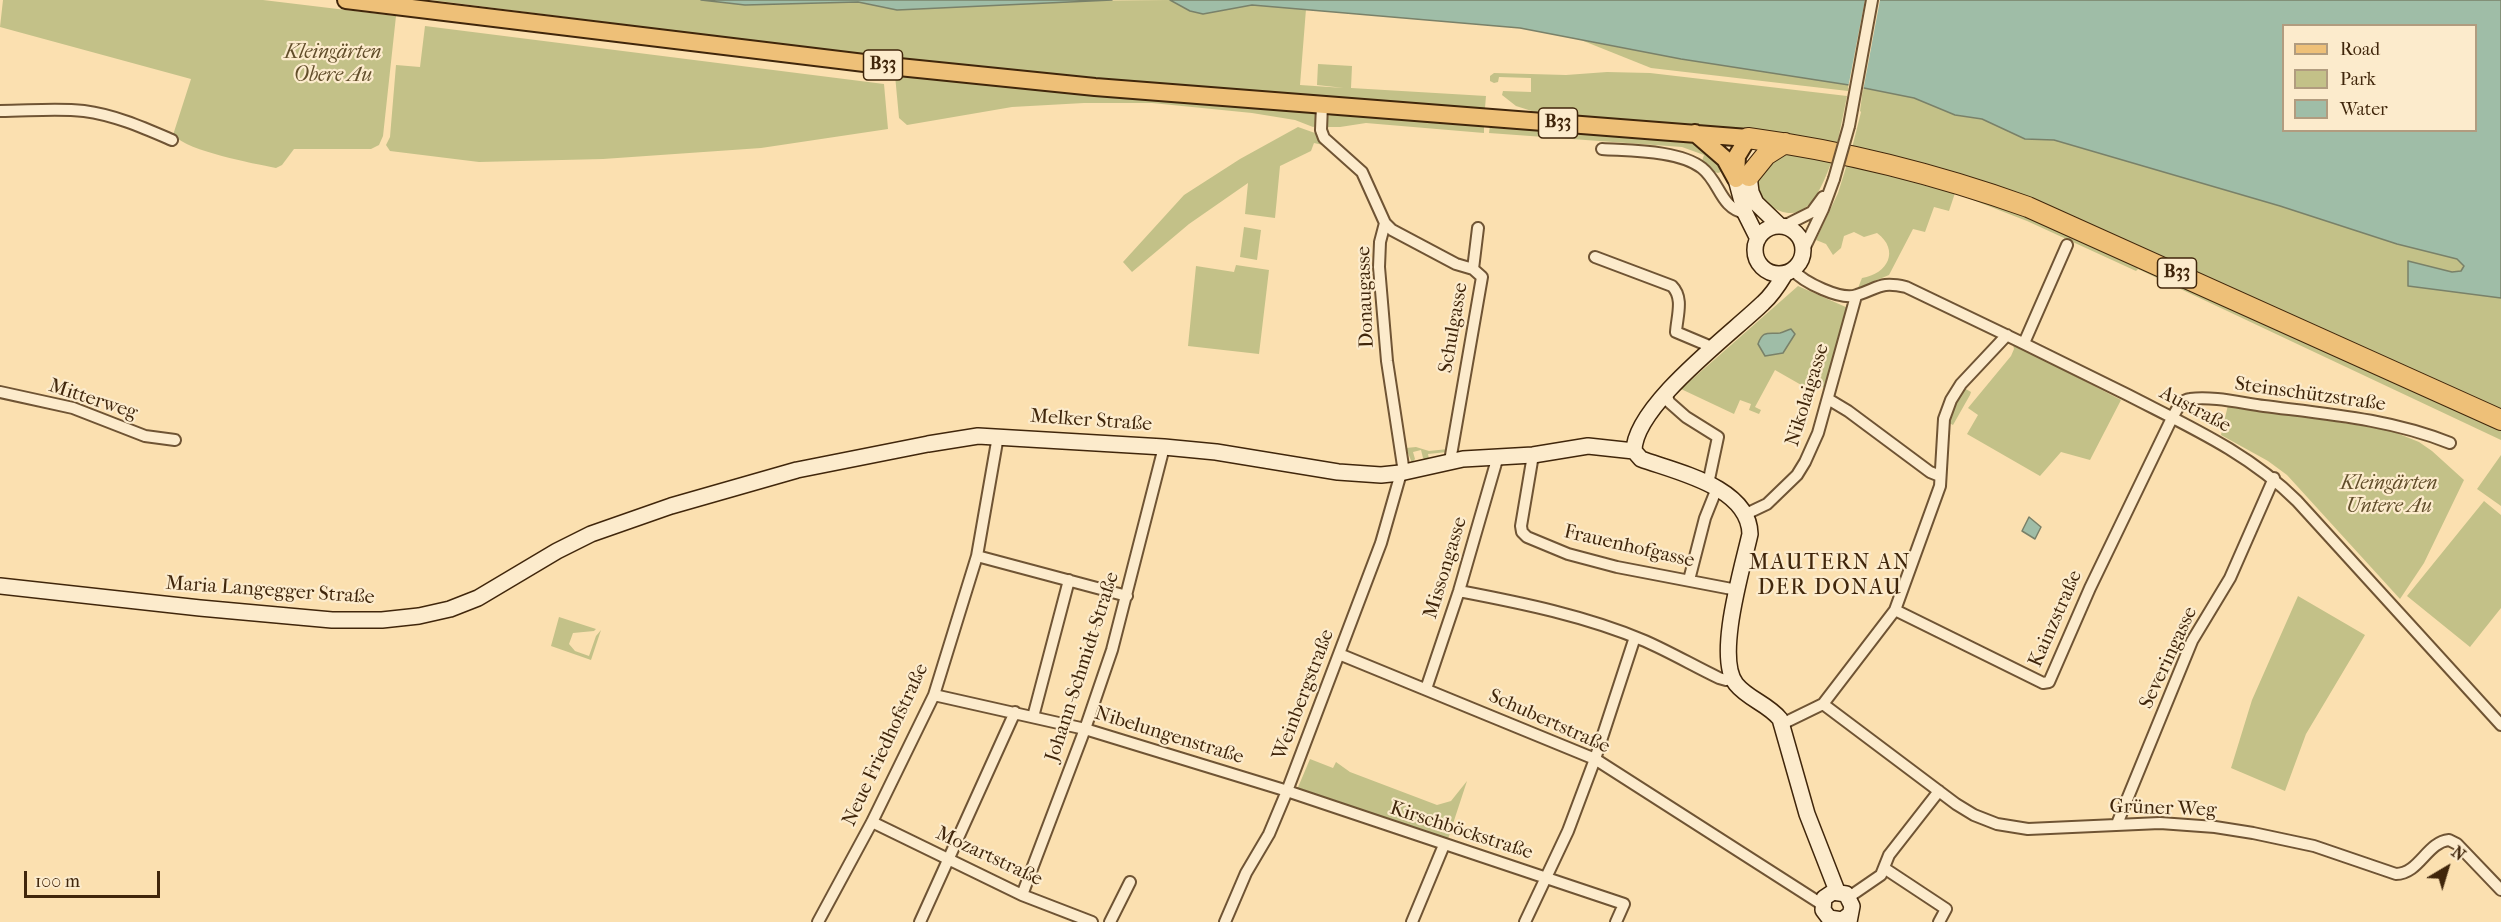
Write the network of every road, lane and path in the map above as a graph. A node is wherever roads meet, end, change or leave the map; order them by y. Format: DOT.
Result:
graph roads {
  1 [pos="346,0"];
  2 [pos="1872,0"];
  3 [pos="1322,105"];
  4 [pos="0,111"];
  5 [pos="1694,132"];
  6 [pos="1748,138"];
  7 [pos="172,140"];
  8 [pos="1785,143"];
  9 [pos="1602,149"];
  10 [pos="1742,177"];
  11 [pos="1833,182"];
  12 [pos="1716,186"];
  13 [pos="1745,213"];
  14 [pos="1385,223"];
  15 [pos="1782,225"];
  16 [pos="1478,228"];
  17 [pos="1758,239"];
  18 [pos="2067,246"];
  19 [pos="1804,249"];
  20 [pos="1595,257"];
  21 [pos="1473,269"];
  22 [pos="1789,272"];
  23 [pos="1769,273"];
  24 [pos="1856,296"];
  25 [pos="1740,323"];
  26 [pos="2007,335"];
  27 [pos="2024,343"];
  28 [pos="1714,348"];
  29 [pos="0,392"];
  30 [pos="1665,393"];
  31 [pos="1828,399"];
  32 [pos="2172,418"];
  33 [pos="2501,420"];
  34 [pos="998,436"];
  35 [pos="175,440"];
  36 [pos="2450,442"];
  37 [pos="1164,447"];
  38 [pos="1634,451"];
  39 [pos="1533,455"];
  40 [pos="1498,456"];
  41 [pos="1450,461"];
  42 [pos="1400,473"];
  43 [pos="1940,476"];
  44 [pos="2274,478"];
  45 [pos="1712,486"];
  46 [pos="1746,514"];
  47 [pos="557,551"];
  48 [pos="977,556"];
  49 [pos="1069,580"];
  50 [pos="1689,580"];
  51 [pos="0,586"];
  52 [pos="1737,590"];
  53 [pos="1459,591"];
  54 [pos="1127,596"];
  55 [pos="1895,610"];
  56 [pos="1635,638"];
  57 [pos="1339,654"];
  58 [pos="1732,678"];
  59 [pos="1426,689"];
  60 [pos="934,695"];
  61 [pos="1823,704"];
  62 [pos="1015,712"];
  63 [pos="1033,717"];
  64 [pos="1782,724"];
  65 [pos="2501,725"];
  66 [pos="1085,729"];
  67 [pos="1595,759"];
  68 [pos="1287,791"];
  69 [pos="1939,791"];
  70 [pos="872,822"];
  71 [pos="2117,824"];
  72 [pos="1444,845"];
  73 [pos="949,858"];
  74 [pos="1884,868"];
  75 [pos="1545,878"];
  76 [pos="1130,882"];
  77 [pos="2501,890"];
  78 [pos="1843,894"];
  79 [pos="1022,895"];
  80 [pos="1834,917"];
  81 [pos="818,922"];
  82 [pos="920,922"];
  83 [pos="1092,922"];
  84 [pos="1110,922"];
  85 [pos="1225,922"];
  86 [pos="1412,922"];
  87 [pos="1525,922"];
  88 [pos="1616,922"];
  89 [pos="1939,922"];
  1 -- 3 [label="main road, B33"];
  2 -- 11 [label="street, bridge"];
  3 -- 5 [label="main road, B33"];
  3 -- 14 [label="street, Donaugasse"];
  4 -- 7 [label="street"];
  5 -- 6 [label="main road, B33"];
  5 -- 10 [label="main road"];
  6 -- 8 [label="highway, B33"];
  6 -- 10 [label="main road"];
  8 -- 10 [label="highway"];
  8 -- 33 [label="highway, B33"];
  9 -- 12 [label="street"];
  10 -- 12 [label="street"];
  10 -- 13 [label="street"];
  10 -- 15 [label="street"];
  11 -- 15 [label="street"];
  11 -- 19 [label="street"];
  12 -- 13 [label="street"];
  13 -- 17 [label="street"];
  14 -- 21 [label="street, Schulgasse"];
  14 -- 42 [label="street, Donaugasse"];
  15 -- 17 [label="street"];
  15 -- 19 [label="street"];
  16 -- 21 [label="street"];
  17 -- 23 [label="street"];
  18 -- 27 [label="street"];
  19 -- 22 [label="street"];
  20 -- 28 [label="street"];
  21 -- 41 [label="street, Schulgasse"];
  22 -- 23 [label="street"];
  22 -- 24 [label="street"];
  22 -- 25 [label="street"];
  23 -- 25 [label="street"];
  24 -- 26 [label="street, Austraße"];
  24 -- 31 [label="street, Nikolaigasse"];
  25 -- 28 [label="street"];
  26 -- 27 [label="street, Austraße"];
  26 -- 43 [label="street"];
  27 -- 32 [label="street, Austraße"];
  28 -- 30 [label="street"];
  29 -- 35 [label="street, Mitterweg"];
  30 -- 38 [label="street"];
  30 -- 45 [label="street"];
  31 -- 43 [label="street"];
  31 -- 46 [label="street, Nikolaigasse"];
  32 -- 36 [label="street, Steinschützstraße"];
  32 -- 44 [label="street, Austraße"];
  32 -- 55 [label="street, Kainzstraße"];
  34 -- 37 [label="street, Melker Straße"];
  34 -- 47 [label="street, Melker Straße"];
  34 -- 48 [label="street, Neue Friedhofstraße"];
  37 -- 42 [label="street, Melker Straße"];
  37 -- 54 [label="street, Johann-Schmidt-Straße"];
  38 -- 39 [label="street, Melker Straße"];
  38 -- 45 [label="street"];
  39 -- 40 [label="street, Melker Straße"];
  39 -- 50 [label="street, Frauenhofgasse"];
  40 -- 41 [label="street, Melker Straße"];
  40 -- 53 [label="street, Missongasse"];
  41 -- 42 [label="street, Melker Straße"];
  42 -- 57 [label="street, Weinbergstraße"];
  43 -- 55 [label="street"];
  44 -- 65 [label="street, Austraße"];
  44 -- 71 [label="street, Severingasse"];
  45 -- 46 [label="street"];
  45 -- 50 [label="street"];
  46 -- 52 [label="street"];
  47 -- 51 [label="street, Maria Langegger Straße"];
  48 -- 49 [label="street"];
  48 -- 60 [label="street, Neue Friedhofstraße"];
  49 -- 54 [label="street"];
  49 -- 63 [label="street"];
  50 -- 52 [label="street, Frauenhofgasse"];
  52 -- 58 [label="street"];
  53 -- 56 [label="street"];
  53 -- 59 [label="street, Missongasse"];
  54 -- 66 [label="street, Johann-Schmidt-Straße"];
  55 -- 61 [label="street"];
  56 -- 58 [label="street"];
  56 -- 67 [label="street"];
  57 -- 59 [label="street, Schubertstraße"];
  57 -- 68 [label="street, Weinbergstraße"];
  58 -- 64 [label="street"];
  59 -- 67 [label="street, Schubertstraße"];
  60 -- 62 [label="street, Nibelungenstraße"];
  60 -- 70 [label="street, Neue Friedhofstraße"];
  61 -- 64 [label="street"];
  61 -- 69 [label="street, Grüner Weg"];
  62 -- 63 [label="street, Nibelungenstraße"];
  62 -- 73 [label="street"];
  63 -- 66 [label="street, Nibelungenstraße"];
  64 -- 78 [label="street"];
  66 -- 68 [label="street, Nibelungenstraße"];
  66 -- 79 [label="street, Johann-Schmidt-Straße"];
  67 -- 75 [label="street"];
  67 -- 80 [label="street, Schubertstraße"];
  68 -- 72 [label="street, Kirschböckstraße"];
  68 -- 85 [label="street, Weinbergstraße"];
  69 -- 71 [label="street, Grüner Weg"];
  69 -- 74 [label="street"];
  70 -- 73 [label="street, Mozartstraße"];
  70 -- 81 [label="street, Neue Friedhofstraße"];
  71 -- 77 [label="street, Grüner Weg"];
  72 -- 75 [label="street, Kirschböckstraße"];
  72 -- 86 [label="street"];
  73 -- 79 [label="street, Mozartstraße"];
  73 -- 82 [label="street"];
  74 -- 78 [label="street"];
  74 -- 89 [label="street"];
  75 -- 87 [label="street"];
  75 -- 88 [label="street, Kirschböckstraße"];
  76 -- 84 [label="street"];
  78 -- 80 [label="street"];
  78 -- 80 [label="street"];
  79 -- 83 [label="street, Mozartstraße"];
}
